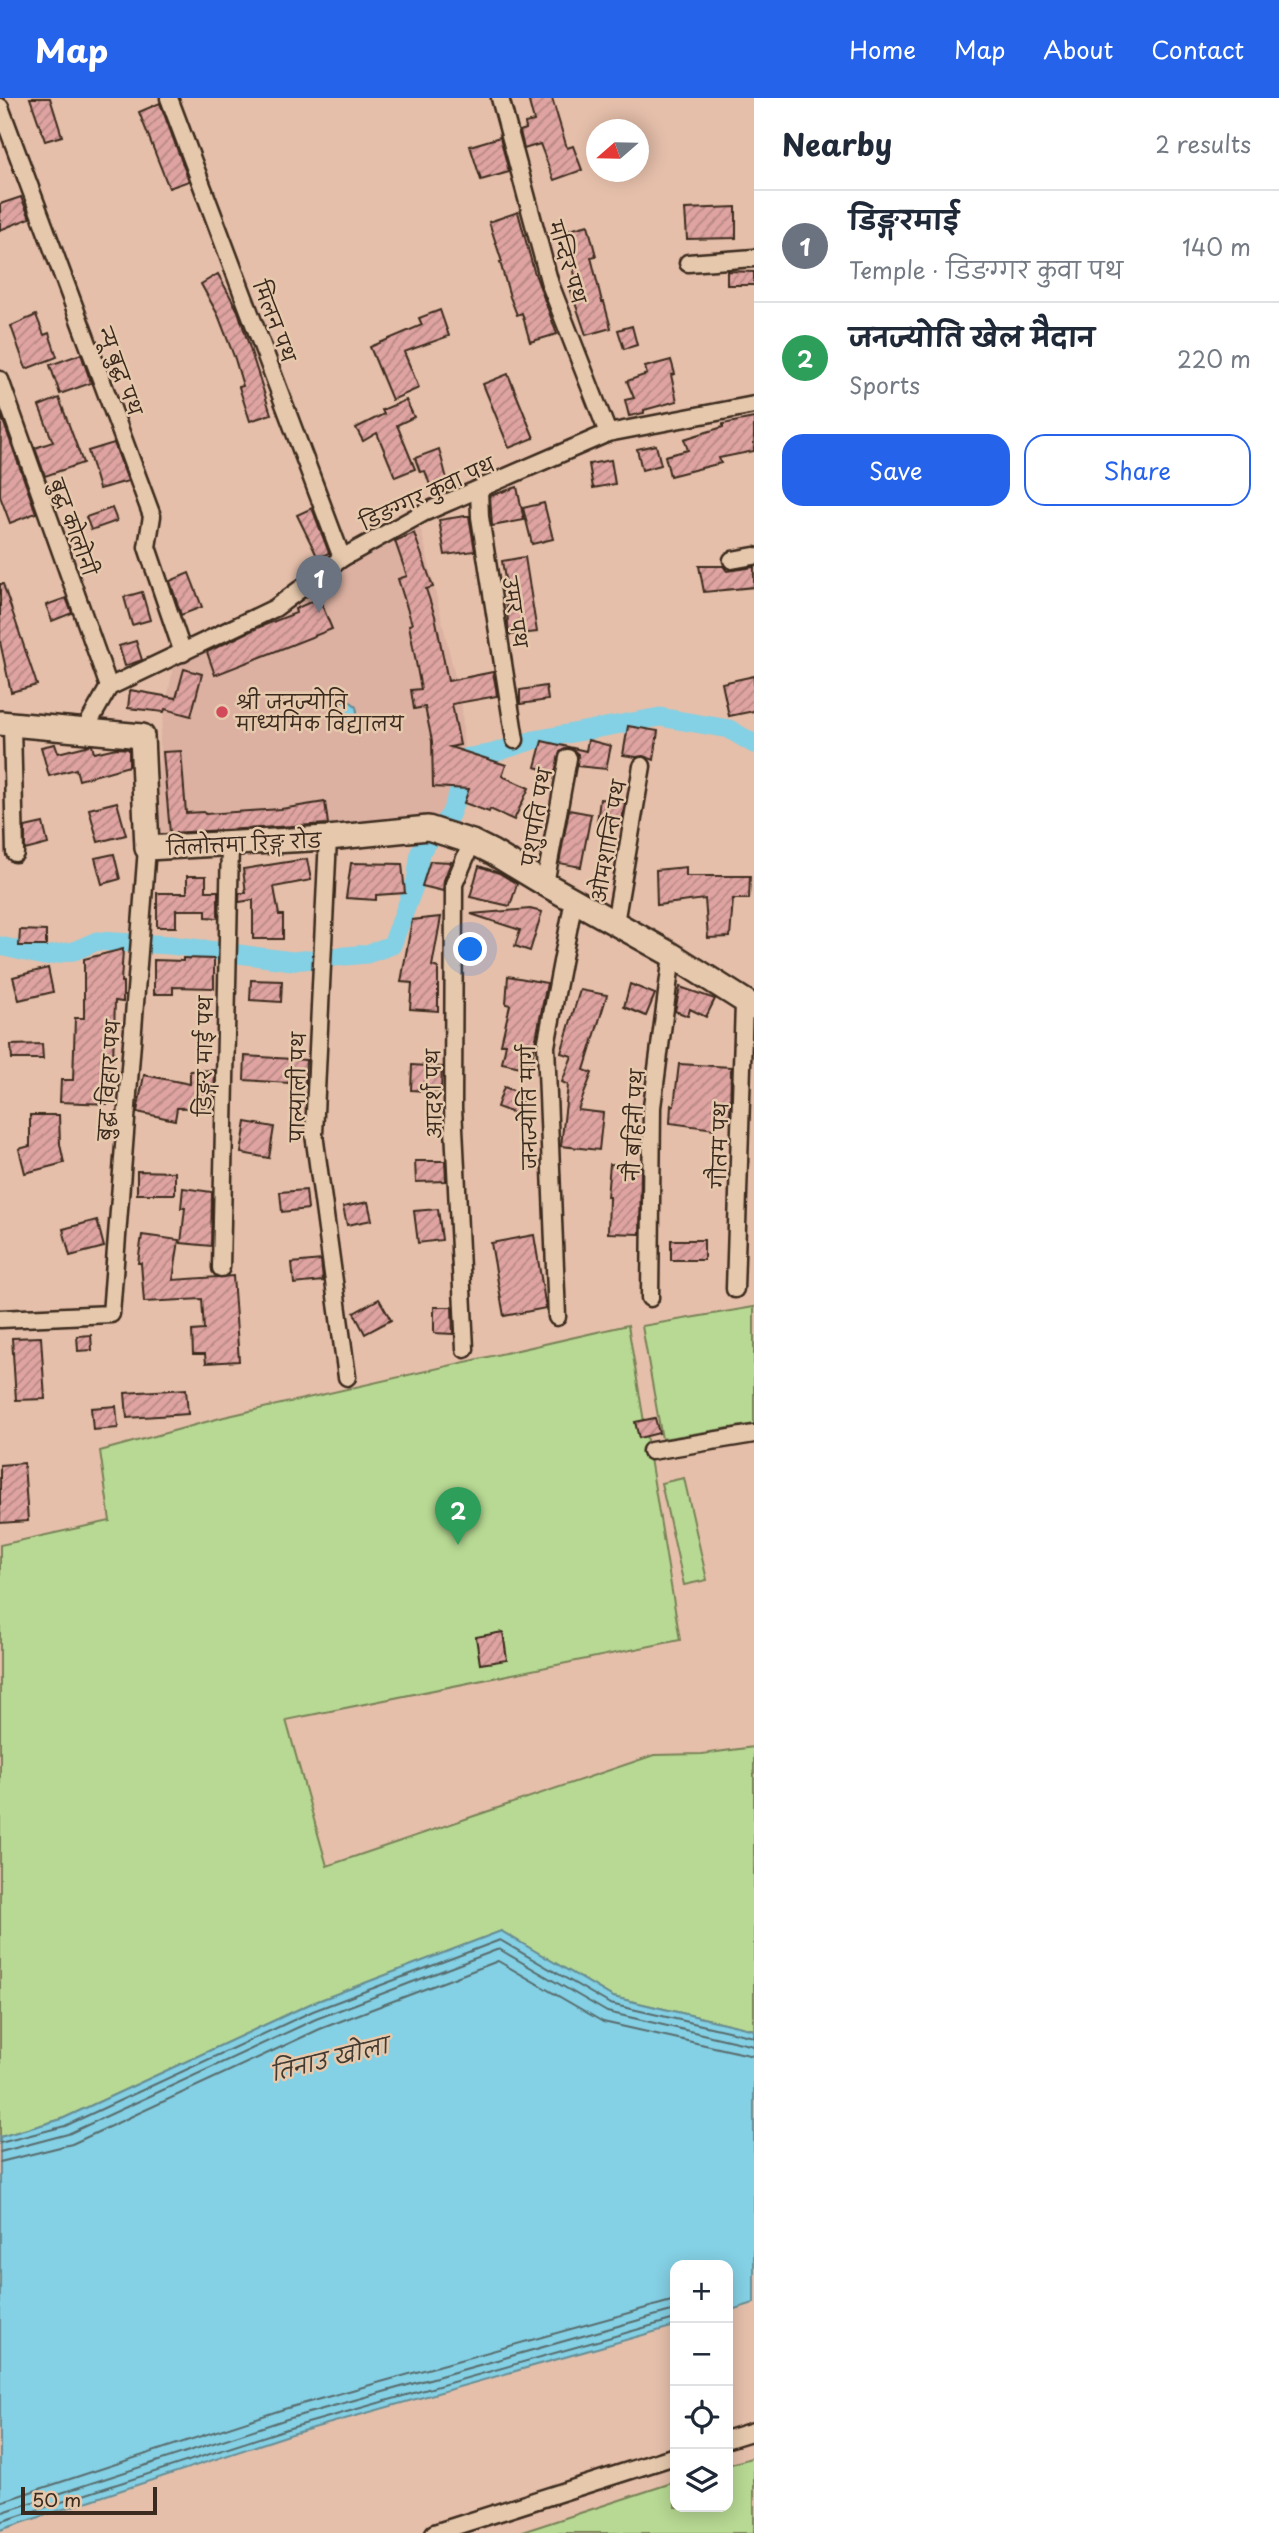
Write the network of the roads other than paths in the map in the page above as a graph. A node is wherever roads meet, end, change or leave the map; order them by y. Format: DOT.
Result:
graph roads {
  1 [pos="169,98"];
  2 [pos="500,98"];
  3 [pos="0,107"];
  4 [pos="754,258"];
  5 [pos="688,262"];
  6 [pos="0,380"];
  7 [pos="754,405"];
  8 [pos="608,433"];
  9 [pos="479,490"];
  10 [pos="754,556"];
  11 [pos="342,558"];
  12 [pos="732,560"];
  13 [pos="183,653"];
  14 [pos="109,687"];
  15 [pos="6,724"];
  16 [pos="84,731"];
  17 [pos="515,740"];
  18 [pos="568,758"];
  19 [pos="642,766"];
  20 [pos="328,838"];
  21 [pos="472,842"];
  22 [pos="230,844"];
  23 [pos="147,848"];
  24 [pos="15,853"];
  25 [pos="545,884"];
  26 [pos="574,899"];
  27 [pos="615,923"];
  28 [pos="672,955"];
  29 [pos="749,1005"];
  30 [pos="221,1268"];
  31 [pos="735,1289"];
  32 [pos="650,1297"];
  33 [pos="0,1312"];
  34 [pos="557,1317"];
  35 [pos="0,1320"];
  36 [pos="465,1349"];
  37 [pos="347,1377"];
  38 [pos="754,1434"];
  39 [pos="651,1451"];
  40 [pos="754,2431"];
  41 [pos="733,2438"];
  42 [pos="670,2458"];
  43 [pos="434,2533"];
  1 -- 11 [label="street, मिलन पथ"];
  2 -- 8 [label="street, मन्दिर पथ"];
  3 -- 13 [label="street, न्यू बुद्ध पथ"];
  4 -- 5 [label="street"];
  6 -- 14 [label="street, बुद्ध कोलोनी"];
  7 -- 8 [label="street, डिङग्गर कुवा पथ"];
  8 -- 9 [label="street, डिङग्गर कुवा पथ"];
  9 -- 11 [label="street, डिङग्गर कुवा पथ"];
  9 -- 17 [label="street, उमर पथ"];
  10 -- 12 [label="street"];
  11 -- 13 [label="street, डिङग्गर कुवा पथ"];
  13 -- 14 [label="street, डिङग्गर कुवा पथ"];
  14 -- 16 [label="street"];
  15 -- 16 [label="street, तिलोत्तमा रिङ्ग रोड"];
  15 -- 24 [label="street"];
  16 -- 23 [label="street, तिलोत्तमा रिङ्ग रोड"];
  18 -- 25 [label="street, पशुपति पथ"];
  19 -- 27 [label="street, ओमशान्ति पथ"];
  20 -- 21 [label="street, तिलोत्तमा रिङ्ग रोड"];
  20 -- 22 [label="street, तिलोत्तमा रिङ्ग रोड"];
  20 -- 37 [label="street, पाल्पाली पथ"];
  21 -- 25 [label="street, तिलोत्तमा रिङ्ग रोड"];
  21 -- 36 [label="street, आदर्श पथ"];
  22 -- 23 [label="street, तिलोत्तमा रिङ्ग रोड"];
  22 -- 30 [label="street, डिङ्गर माई पथ"];
  23 -- 35 [label="street, बुद्ध विहार पथ"];
  25 -- 26 [label="street, तिलोत्तमा रिङ्ग रोड"];
  26 -- 27 [label="street, तिलोत्तमा रिङ्ग रोड"];
  26 -- 34 [label="street, जनज्योति मार्ग"];
  27 -- 28 [label="street, तिलोत्तमा रिङ्ग रोड"];
  28 -- 29 [label="street, तिलोत्तमा रिङ्ग रोड"];
  28 -- 32 [label="street, नौ बहिनी पथ"];
  29 -- 31 [label="street, गौतम पथ"];
  33 -- 35 [label="street"];
  38 -- 39 [label="street"];
  40 -- 41 [label="street"];
  42 -- 43 [label="street"];
}
